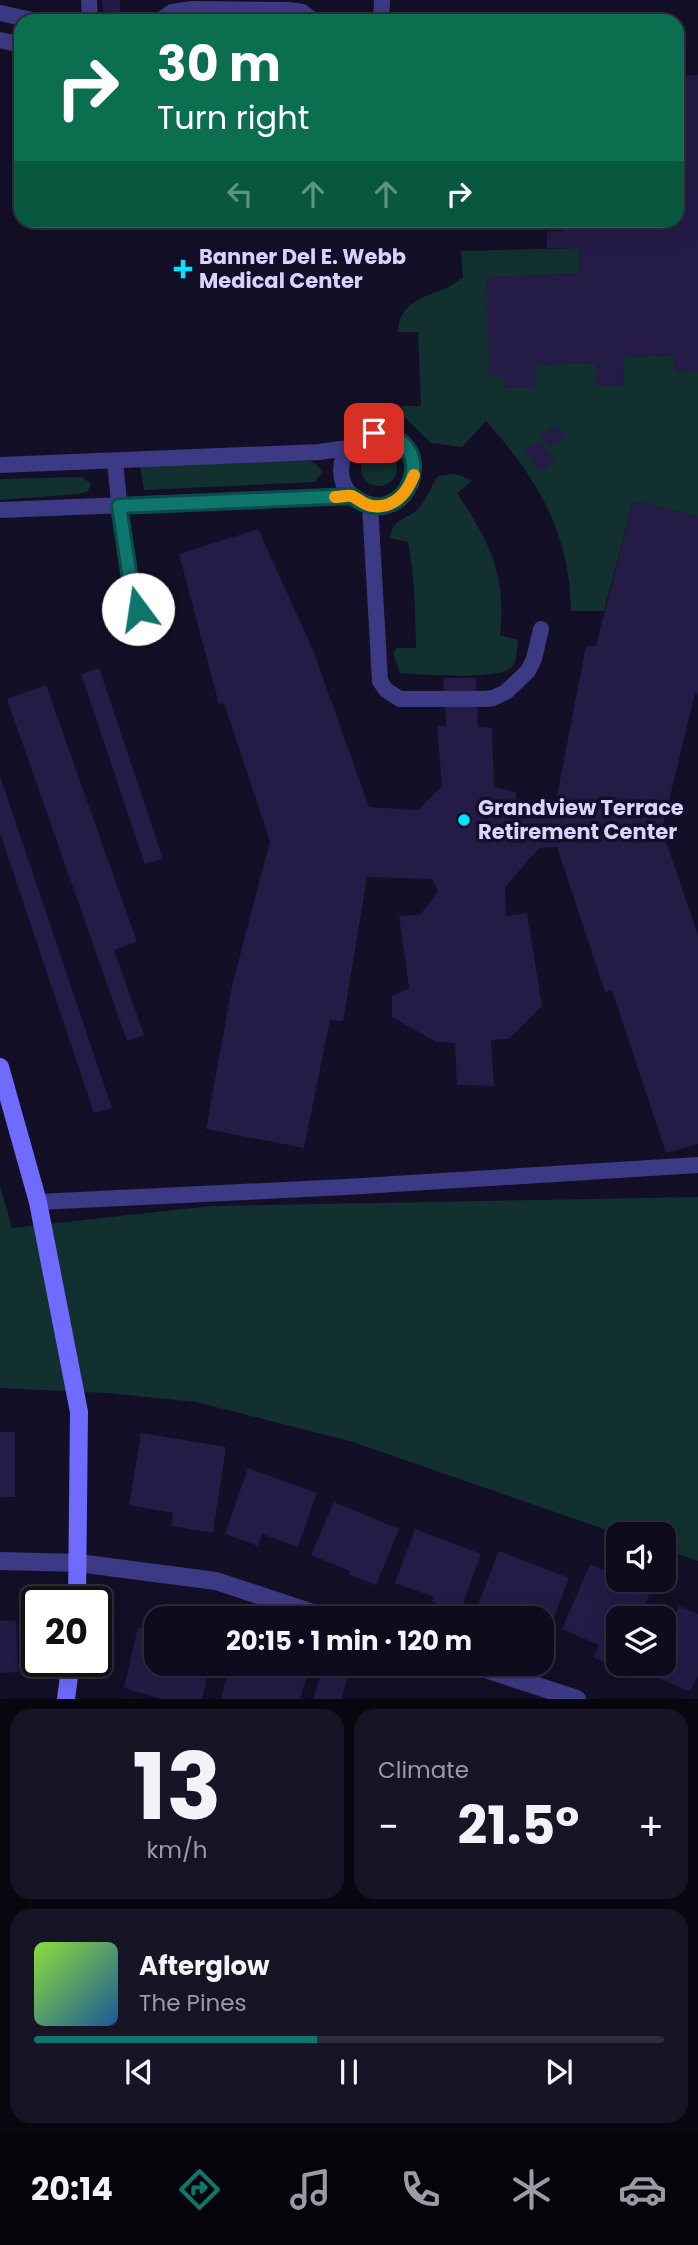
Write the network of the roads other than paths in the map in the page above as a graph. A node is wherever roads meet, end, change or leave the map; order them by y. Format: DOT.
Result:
graph roads {
  1 [pos="169,14"];
  2 [pos="305,14"];
  3 [pos="348,448"];
  4 [pos="115,460"];
  5 [pos="0,465"];
  6 [pos="352,496"];
  7 [pos="370,505"];
  8 [pos="119,506"];
  9 [pos="0,510"];
  10 [pos="144,626"];
  11 [pos="541,629"];
  12 [pos="0,1068"];
  13 [pos="698,1165"];
  14 [pos="38,1202"];
  15 [pos="0,1561"];
  16 [pos="78,1563"];
  17 [pos="77,1586"];
  18 [pos="292,1606"];
  19 [pos="507,1676"];
  20 [pos="69,1677"];
  21 [pos="66,1699"];
  22 [pos="577,1699"];
  1 -- 2 [label="lane"];
  3 -- 4 [label="lane"];
  3 -- 6 [label="lane"];
  3 -- 7 [label="lane"];
  4 -- 5 [label="lane"];
  4 -- 8 [label="lane"];
  6 -- 7 [label="lane"];
  6 -- 8 [label="lane"];
  7 -- 11 [label="lane"];
  8 -- 9 [label="lane"];
  8 -- 10 [label="lane"];
  12 -- 14 [label="street"];
  13 -- 14 [label="lane"];
  14 -- 16 [label="street"];
  15 -- 16 [label="street"];
  16 -- 17 [label="street"];
  16 -- 18 [label="street"];
  19 -- 22 [label="street"];
  20 -- 21 [label="street"];
}
